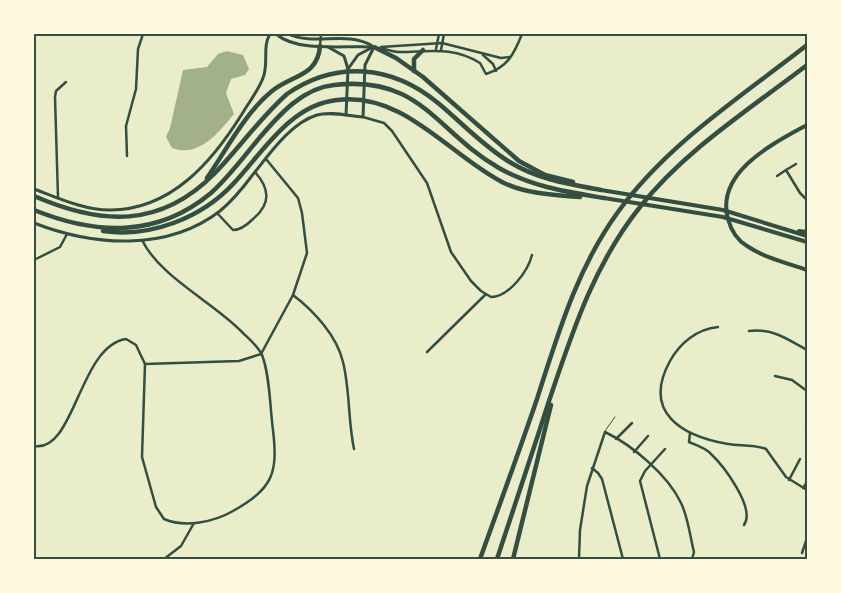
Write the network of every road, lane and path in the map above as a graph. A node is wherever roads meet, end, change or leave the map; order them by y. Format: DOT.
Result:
graph roads {
  1 [pos="142,34"];
  2 [pos="270,34"];
  3 [pos="276,34"];
  4 [pos="288,34"];
  5 [pos="321,34"];
  6 [pos="439,34"];
  7 [pos="444,34"];
  8 [pos="522,34"];
  9 [pos="320,39"];
  10 [pos="437,43"];
  11 [pos="442,43"];
  12 [pos="807,45"];
  13 [pos="322,46"];
  14 [pos="374,47"];
  15 [pos="423,50"];
  16 [pos="436,50"];
  17 [pos="441,50"];
  18 [pos="482,54"];
  19 [pos="512,57"];
  20 [pos="807,66"];
  21 [pos="348,69"];
  22 [pos="414,71"];
  23 [pos="496,71"];
  24 [pos="66,82"];
  25 [pos="346,99"];
  26 [pos="363,100"];
  27 [pos="346,115"];
  28 [pos="363,117"];
  29 [pos="807,125"];
  30 [pos="127,156"];
  31 [pos="266,159"];
  32 [pos="796,164"];
  33 [pos="786,170"];
  34 [pos="256,172"];
  35 [pos="776,176"];
  36 [pos="202,184"];
  37 [pos="34,189"];
  38 [pos="601,190"];
  39 [pos="34,196"];
  40 [pos="58,198"];
  41 [pos="607,198"];
  42 [pos="807,200"];
  43 [pos="34,210"];
  44 [pos="217,213"];
  45 [pos="34,223"];
  46 [pos="83,226"];
  47 [pos="67,234"];
  48 [pos="807,234"];
  49 [pos="142,240"];
  50 [pos="807,242"];
  51 [pos="532,255"];
  52 [pos="34,260"];
  53 [pos="807,270"];
  54 [pos="293,295"];
  55 [pos="485,295"];
  56 [pos="718,327"];
  57 [pos="749,331"];
  58 [pos="807,350"];
  59 [pos="427,352"];
  60 [pos="261,354"];
  61 [pos="144,364"];
  62 [pos="560,369"];
  63 [pos="775,376"];
  64 [pos="807,391"];
  65 [pos="615,416"];
  66 [pos="632,423"];
  67 [pos="605,432"];
  68 [pos="690,433"];
  69 [pos="648,436"];
  70 [pos="616,439"];
  71 [pos="34,446"];
  72 [pos="666,449"];
  73 [pos="354,450"];
  74 [pos="634,452"];
  75 [pos="800,459"];
  76 [pos="651,465"];
  77 [pos="592,468"];
  78 [pos="789,480"];
  79 [pos="807,482"];
  80 [pos="803,488"];
  81 [pos="807,490"];
  82 [pos="194,523"];
  83 [pos="744,525"];
  84 [pos="807,538"];
  85 [pos="802,553"];
  86 [pos="164,559"];
  87 [pos="480,559"];
  88 [pos="497,559"];
  89 [pos="512,559"];
  90 [pos="580,559"];
  91 [pos="623,559"];
  92 [pos="660,559"];
  93 [pos="693,559"];
  1 -- 30 [label="street"];
  2 -- 40 [label="street"];
  3 -- 13 [label="street"];
  4 -- 9 [label="street"];
  5 -- 9 [label="street"];
  6 -- 10 [label="street"];
  7 -- 11 [label="street"];
  8 -- 19 [label="street"];
  9 -- 13 [label="street"];
  9 -- 14 [label="street"];
  10 -- 11 [label="street"];
  10 -- 14 [label="street"];
  10 -- 16 [label="street"];
  11 -- 17 [label="street"];
  11 -- 18 [label="street"];
  12 -- 87 [label="highway"];
  13 -- 14 [label="street"];
  13 -- 21 [label="street"];
  13 -- 36 [label="highway"];
  14 -- 15 [label="street"];
  14 -- 21 [label="street"];
  14 -- 22 [label="highway"];
  14 -- 26 [label="street"];
  15 -- 16 [label="street"];
  15 -- 22 [label="highway"];
  16 -- 17 [label="street"];
  17 -- 23 [label="street"];
  18 -- 19 [label="street"];
  18 -- 23 [label="street"];
  19 -- 23 [label="street"];
  20 -- 62 [label="highway"];
  21 -- 25 [label="street"];
  22 -- 38 [label="highway"];
  24 -- 40 [label="street"];
  25 -- 26 [label="highway"];
  25 -- 27 [label="street"];
  25 -- 46 [label="highway"];
  26 -- 28 [label="street"];
  26 -- 41 [label="highway"];
  27 -- 28 [label="street"];
  27 -- 31 [label="street"];
  28 -- 55 [label="street"];
  29 -- 53 [label="main road"];
  31 -- 34 [label="street"];
  31 -- 54 [label="street"];
  32 -- 33 [label="street"];
  33 -- 35 [label="street"];
  33 -- 42 [label="street"];
  34 -- 44 [label="street"];
  34 -- 44 [label="street"];
  36 -- 38 [label="highway"];
  36 -- 39 [label="highway"];
  37 -- 40 [label="street"];
  38 -- 48 [label="main road"];
  41 -- 46 [label="highway"];
  41 -- 50 [label="main road"];
  43 -- 46 [label="highway"];
  44 -- 49 [label="street"];
  45 -- 47 [label="street"];
  47 -- 49 [label="street"];
  47 -- 52 [label="street"];
  49 -- 60 [label="street"];
  51 -- 55 [label="street"];
  54 -- 60 [label="street"];
  54 -- 73 [label="street"];
  55 -- 59 [label="street"];
  56 -- 68 [label="street"];
  57 -- 58 [label="street"];
  60 -- 61 [label="street"];
  60 -- 82 [label="street"];
  61 -- 71 [label="street"];
  61 -- 82 [label="street"];
  62 -- 88 [label="highway"];
  62 -- 89 [label="highway"];
  63 -- 64 [label="street"];
  65 -- 67 [label="lane"];
  66 -- 70 [label="street"];
  67 -- 70 [label="street"];
  67 -- 77 [label="street"];
  68 -- 78 [label="street"];
  68 -- 83 [label="street"];
  69 -- 74 [label="street"];
  70 -- 74 [label="street"];
  72 -- 76 [label="street"];
  74 -- 76 [label="street"];
  75 -- 78 [label="street"];
  76 -- 92 [label="street"];
  76 -- 93 [label="street"];
  77 -- 90 [label="street"];
  77 -- 91 [label="street"];
  78 -- 80 [label="street"];
  79 -- 80 [label="street"];
  80 -- 81 [label="street"];
  82 -- 86 [label="street"];
  84 -- 85 [label="street"];
}
